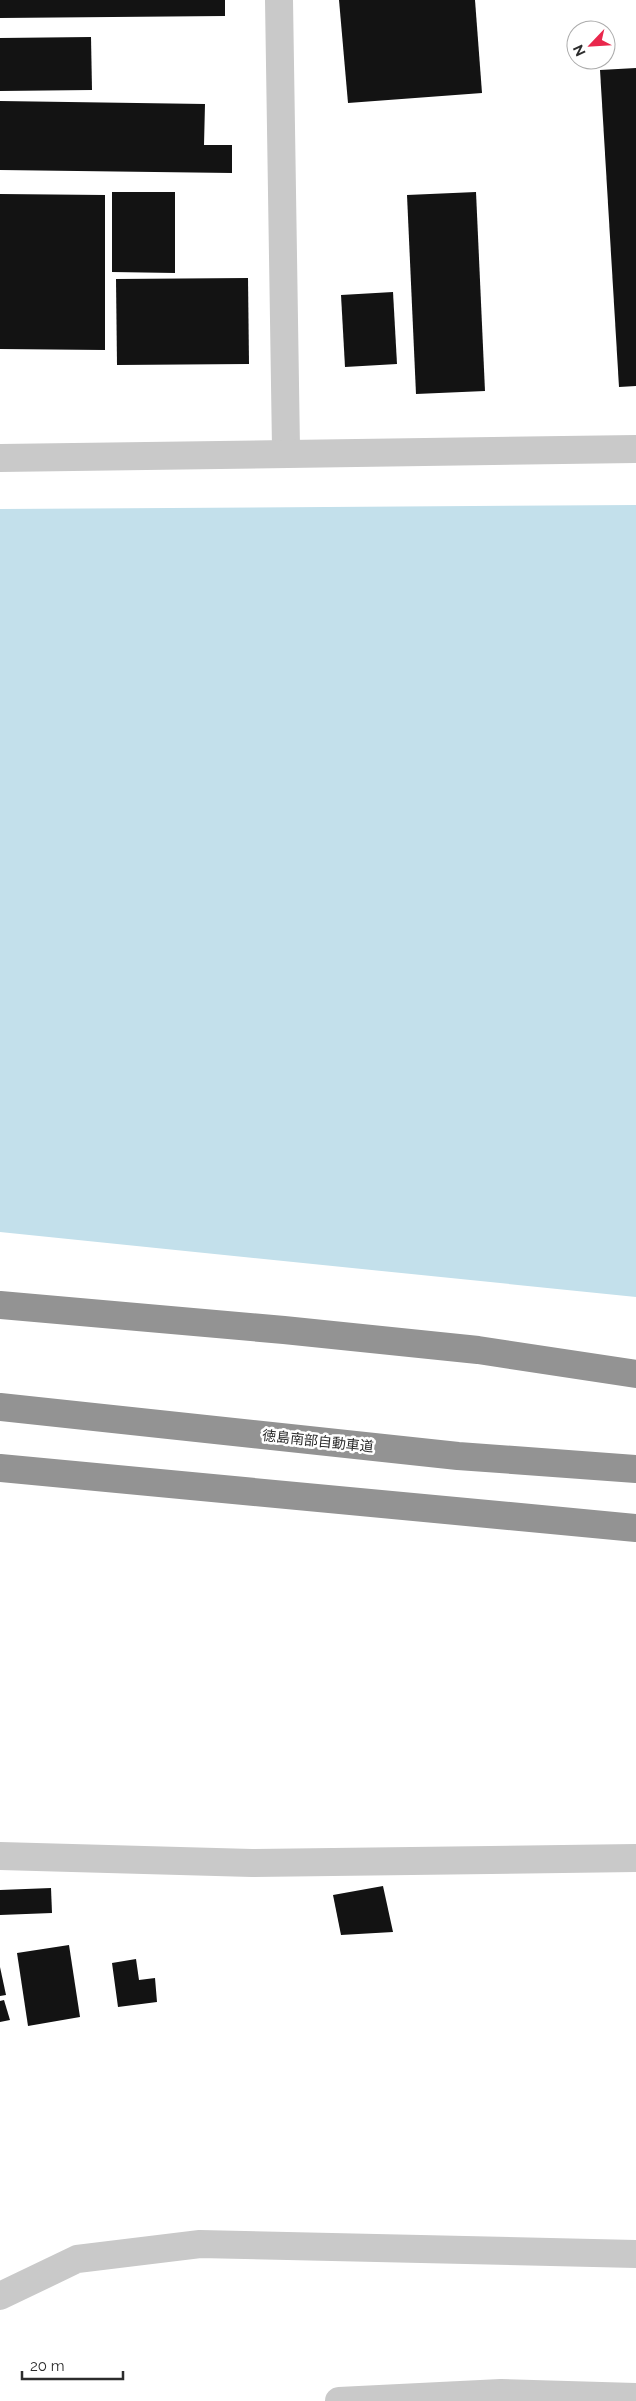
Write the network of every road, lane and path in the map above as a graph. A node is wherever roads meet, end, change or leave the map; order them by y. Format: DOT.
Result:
graph roads {
  1 [pos="279,0"];
  2 [pos="636,443"];
  3 [pos="286,448"];
  4 [pos="636,449"];
  5 [pos="0,454"];
  6 [pos="0,458"];
  7 [pos="0,1305"];
  8 [pos="636,1374"];
  9 [pos="0,1408"];
  10 [pos="0,1468"];
  11 [pos="636,1469"];
  12 [pos="636,1528"];
  13 [pos="0,1856"];
  14 [pos="636,1858"];
  15 [pos="636,2254"];
  16 [pos="0,2296"];
  17 [pos="636,2397"];
  18 [pos="339,2401"];
  1 -- 3 [label="street"];
  2 -- 3 [label="street"];
  3 -- 5 [label="street"];
  4 -- 6 [label="street"];
  7 -- 8 [label="highway"];
  9 -- 11 [label="highway, 徳島南部自動車道"];
  10 -- 12 [label="highway"];
  13 -- 14 [label="street"];
  15 -- 16 [label="street"];
  17 -- 18 [label="street"];
}
